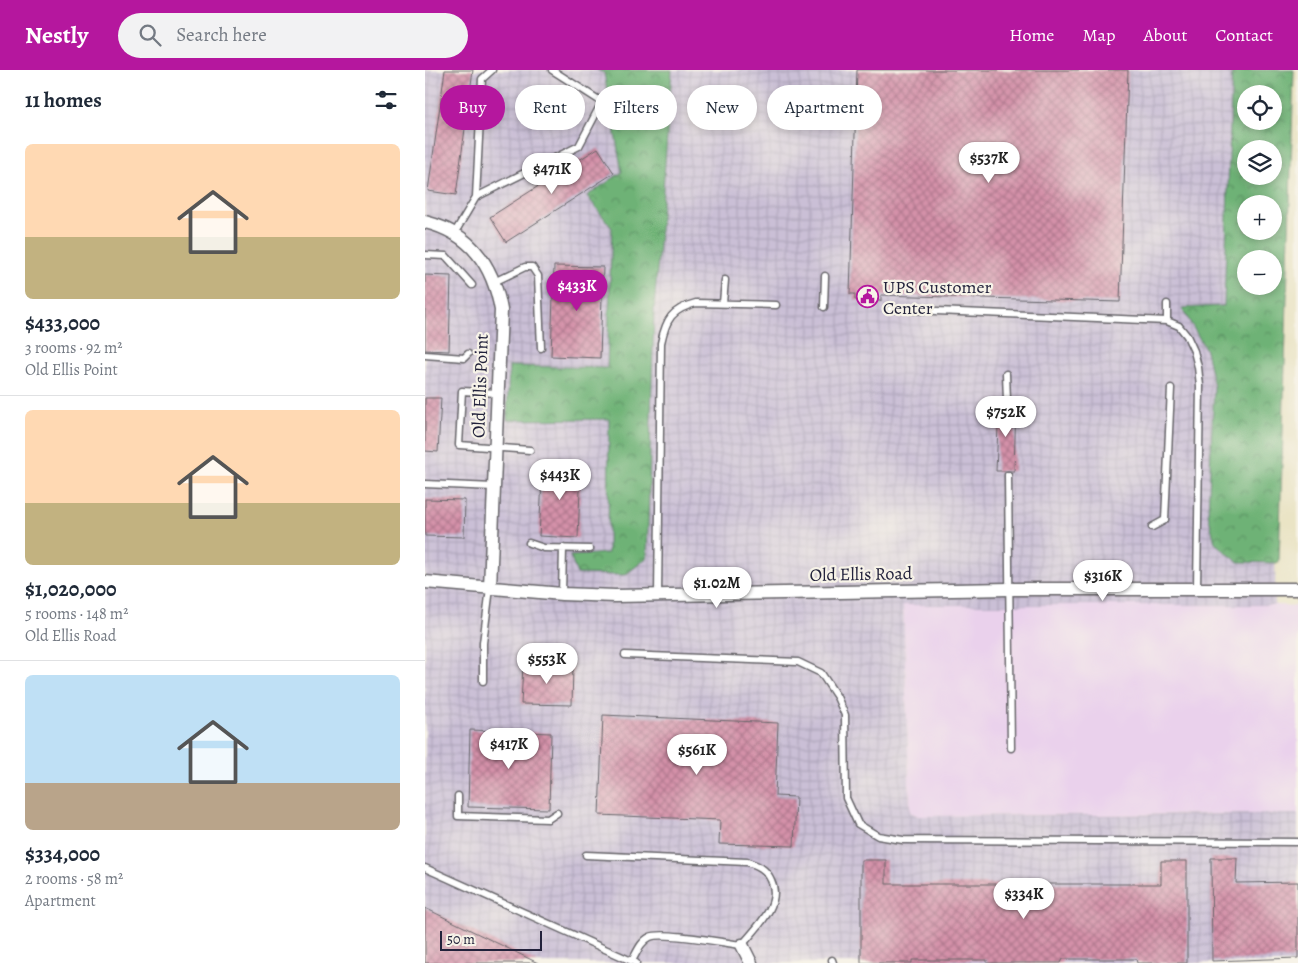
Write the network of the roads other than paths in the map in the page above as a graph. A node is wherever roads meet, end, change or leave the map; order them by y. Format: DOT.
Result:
graph roads {
  1 [pos="492,70"];
  2 [pos="551,70"];
  3 [pos="476,197"];
  4 [pos="425,222"];
  5 [pos="454,234"];
  6 [pos="425,255"];
  7 [pos="825,276"];
  8 [pos="725,280"];
  9 [pos="494,282"];
  10 [pos="472,285"];
  11 [pos="723,303"];
  12 [pos="1167,304"];
  13 [pos="776,305"];
  14 [pos="824,307"];
  15 [pos="890,309"];
  16 [pos="1167,320"];
  17 [pos="541,348"];
  18 [pos="468,354"];
  19 [pos="425,356"];
  20 [pos="1006,374"];
  21 [pos="1171,388"];
  22 [pos="497,393"];
  23 [pos="1007,400"];
  24 [pos="495,447"];
  25 [pos="530,450"];
  26 [pos="1008,475"];
  27 [pos="425,484"];
  28 [pos="493,487"];
  29 [pos="1152,527"];
  30 [pos="529,543"];
  31 [pos="563,548"];
  32 [pos="590,549"];
  33 [pos="425,582"];
  34 [pos="490,588"];
  35 [pos="1009,588"];
  36 [pos="1197,588"];
  37 [pos="1298,589"];
  38 [pos="562,594"];
  39 [pos="659,596"];
  40 [pos="625,655"];
  41 [pos="483,681"];
  42 [pos="1011,748"];
  43 [pos="458,796"];
  44 [pos="557,813"];
  45 [pos="1298,842"];
  46 [pos="586,855"];
  47 [pos="425,868"];
  48 [pos="742,944"];
  49 [pos="634,962"];
  50 [pos="751,963"];
  1 -- 3 [label="lane"];
  2 -- 3 [label="lane"];
  3 -- 5 [label="lane"];
  4 -- 5 [label="street, Old Ellis Point"];
  5 -- 9 [label="street, Old Ellis Point"];
  6 -- 10 [label="lane"];
  7 -- 14 [label="lane"];
  8 -- 11 [label="lane"];
  9 -- 17 [label="lane"];
  9 -- 22 [label="street, Old Ellis Point"];
  11 -- 13 [label="lane"];
  11 -- 39 [label="lane"];
  12 -- 16 [label="lane"];
  15 -- 16 [label="lane"];
  16 -- 36 [label="lane"];
  18 -- 19 [label="lane"];
  20 -- 23 [label="lane"];
  21 -- 29 [label="lane"];
  22 -- 24 [label="street, Old Ellis Point"];
  22 -- 24 [label="lane"];
  24 -- 25 [label="lane"];
  24 -- 28 [label="street, Old Ellis Point"];
  26 -- 35 [label="lane"];
  27 -- 28 [label="lane"];
  28 -- 34 [label="street, Old Ellis Point"];
  30 -- 31 [label="lane"];
  31 -- 32 [label="lane"];
  31 -- 38 [label="lane"];
  33 -- 34 [label="street, Old Ellis Road"];
  34 -- 38 [label="street, Old Ellis Road"];
  34 -- 41 [label="lane"];
  35 -- 36 [label="street, Old Ellis Road"];
  35 -- 39 [label="street, Old Ellis Road"];
  35 -- 42 [label="lane"];
  36 -- 37 [label="street, Old Ellis Road"];
  38 -- 39 [label="street, Old Ellis Road"];
  40 -- 45 [label="lane"];
  43 -- 44 [label="lane"];
  46 -- 48 [label="lane"];
  47 -- 49 [label="lane"];
  48 -- 49 [label="lane"];
  48 -- 50 [label="street"];
}
